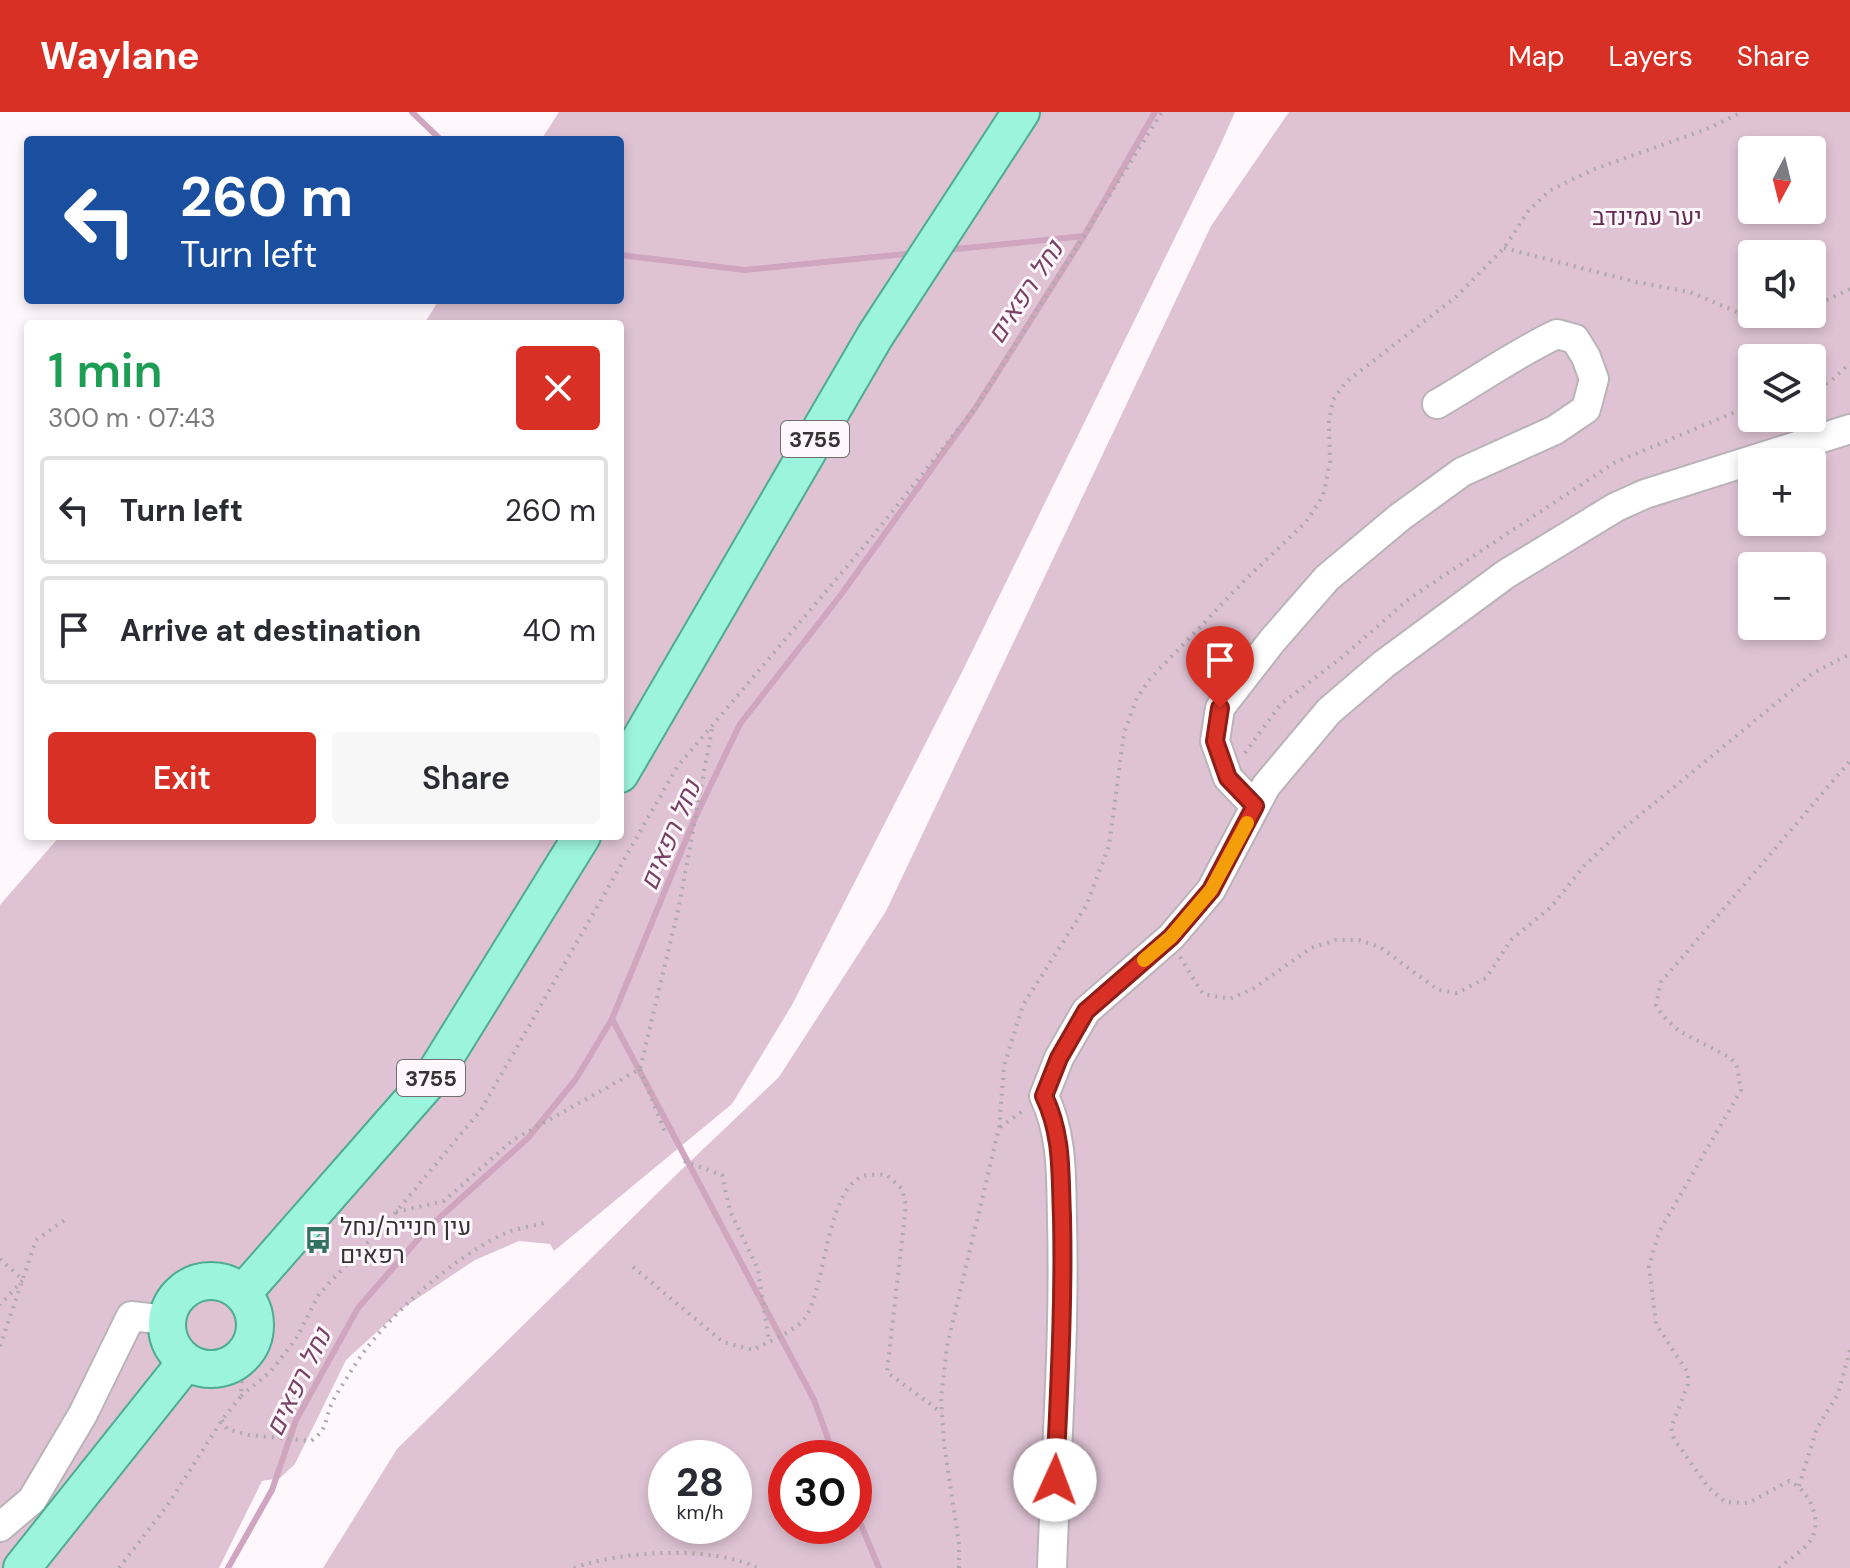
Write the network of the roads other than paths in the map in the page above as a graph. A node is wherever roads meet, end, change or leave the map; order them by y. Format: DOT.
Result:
graph roads {
  1 [pos="1021,112"];
  2 [pos="1437,404"];
  3 [pos="1850,429"];
  4 [pos="624,767"];
  5 [pos="1255,806"];
  6 [pos="580,840"];
  7 [pos="242,1294"];
  8 [pos="167,1320"];
  9 [pos="186,1362"];
  10 [pos="0,1527"];
  11 [pos="22,1568"];
  12 [pos="1052,1568"];
  1 -- 4 [label="main road, 3755"];
  2 -- 5 [label="street"];
  3 -- 5 [label="street"];
  5 -- 12 [label="street"];
  6 -- 7 [label="main road, 3755"];
  7 -- 8 [label="main road"];
  7 -- 9 [label="main road"];
  8 -- 9 [label="main road"];
  8 -- 10 [label="street"];
  9 -- 11 [label="main road"];
}
